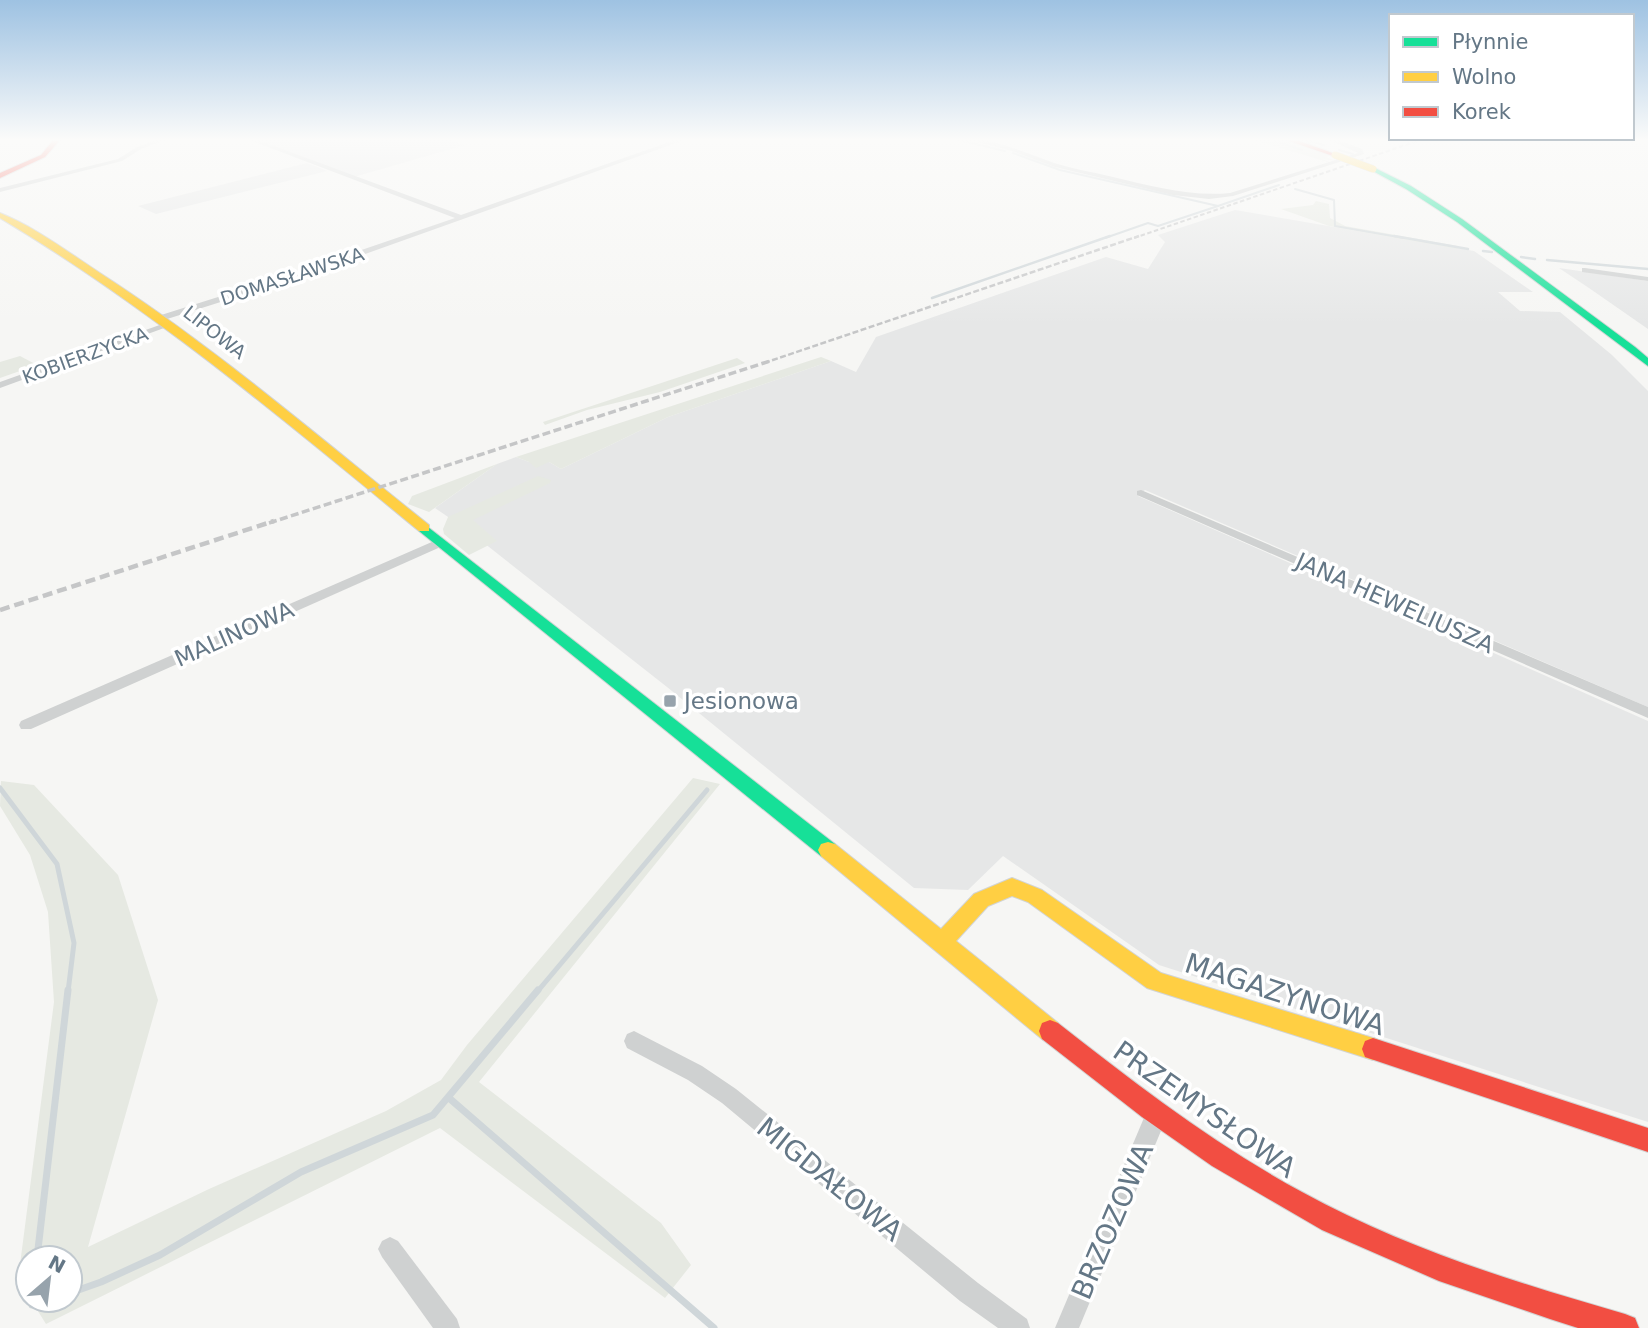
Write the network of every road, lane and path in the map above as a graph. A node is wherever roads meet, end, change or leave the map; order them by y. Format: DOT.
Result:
graph roads {
  1 [pos="416,201"];
  2 [pos="510,201"];
  3 [pos="1430,201"];
  4 [pos="0,215"];
  5 [pos="462,218"];
  6 [pos="1585,270"];
  7 [pos="1648,279"];
  8 [pos="166,321"];
  9 [pos="1648,363"];
  10 [pos="0,385"];
  11 [pos="1141,493"];
  12 [pos="441,542"];
  13 [pos="1648,713"];
  14 [pos="26,725"];
  15 [pos="942,942"];
  16 [pos="634,1041"];
  17 [pos="1157,1114"];
  18 [pos="1648,1140"];
  19 [pos="390,1249"];
  20 [pos="448,1328"];
  21 [pos="1018,1328"];
  22 [pos="1067,1328"];
  23 [pos="1625,1328"];
  1 -- 5 [label="street"];
  2 -- 5 [label="street, DOMASŁAWSKA"];
  3 -- 9 [label="main road, bridge"];
  4 -- 8 [label="main road, LIPOWA"];
  5 -- 8 [label="street, DOMASŁAWSKA"];
  6 -- 7 [label="street"];
  8 -- 10 [label="street, KOBIERZYCKA"];
  8 -- 12 [label="main road, LIPOWA"];
  11 -- 13 [label="street, JANA HEWELIUSZA"];
  12 -- 14 [label="street, MALINOWA"];
  12 -- 15 [label="main road"];
  15 -- 17 [label="main road, PRZEMYSŁOWA"];
  15 -- 18 [label="main road, MAGAZYNOWA"];
  16 -- 21 [label="street, MIGDAŁOWA"];
  17 -- 22 [label="street, BRZOZOWA"];
  17 -- 23 [label="main road, PRZEMYSŁOWA"];
  19 -- 20 [label="street"];
}
